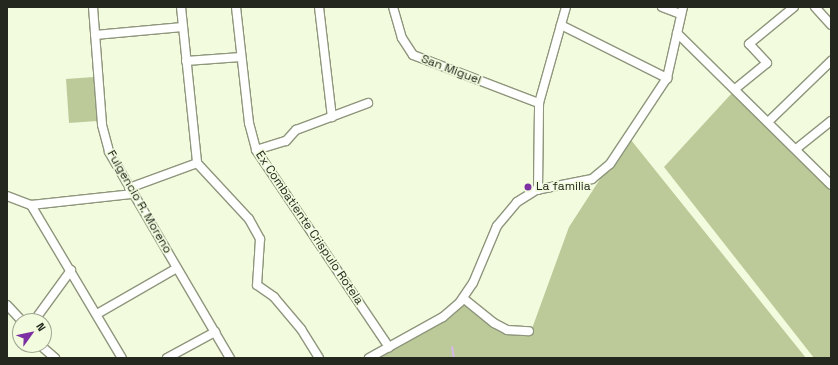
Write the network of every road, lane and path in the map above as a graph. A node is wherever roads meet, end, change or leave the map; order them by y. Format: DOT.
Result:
graph roads {
  1 [pos="93,7"];
  2 [pos="181,7"];
  3 [pos="236,7"];
  4 [pos="319,7"];
  5 [pos="393,7"];
  6 [pos="566,7"];
  7 [pos="662,7"];
  8 [pos="794,7"];
  9 [pos="816,7"];
  10 [pos="681,10"];
  11 [pos="831,25"];
  12 [pos="560,26"];
  13 [pos="183,27"];
  14 [pos="676,33"];
  15 [pos="95,35"];
  16 [pos="241,57"];
  17 [pos="186,61"];
  18 [pos="831,61"];
  19 [pos="668,78"];
  20 [pos="735,90"];
  21 [pos="368,103"];
  22 [pos="539,103"];
  23 [pos="332,116"];
  24 [pos="831,121"];
  25 [pos="768,122"];
  26 [pos="796,149"];
  27 [pos="256,150"];
  28 [pos="197,163"];
  29 [pos="831,185"];
  30 [pos="538,190"];
  31 [pos="131,191"];
  32 [pos="7,196"];
  33 [pos="31,205"];
  34 [pos="177,268"];
  35 [pos="71,270"];
  36 [pos="463,298"];
  37 [pos="7,305"];
  38 [pos="14,313"];
  39 [pos="40,313"];
  40 [pos="97,314"];
  41 [pos="529,331"];
  42 [pos="215,332"];
  43 [pos="389,347"];
  44 [pos="122,358"];
  45 [pos="167,358"];
  46 [pos="230,358"];
  47 [pos="319,358"];
  48 [pos="369,358"];
  1 -- 15 [label="street, Fulgencio R. Moreno"];
  2 -- 13 [label="street"];
  3 -- 16 [label="street, Ex Combatiente Crispulo Rotela"];
  4 -- 23 [label="street"];
  5 -- 22 [label="street, San Miguel"];
  6 -- 12 [label="street"];
  7 -- 10 [label="street"];
  8 -- 20 [label="street"];
  9 -- 11 [label="street"];
  10 -- 14 [label="street"];
  12 -- 19 [label="street"];
  12 -- 22 [label="street"];
  13 -- 15 [label="street"];
  13 -- 17 [label="street"];
  14 -- 19 [label="street"];
  14 -- 20 [label="street"];
  15 -- 31 [label="street, Fulgencio R. Moreno"];
  16 -- 17 [label="street"];
  16 -- 27 [label="street, Ex Combatiente Crispulo Rotela"];
  17 -- 28 [label="street"];
  18 -- 25 [label="street"];
  19 -- 30 [label="street"];
  20 -- 25 [label="street"];
  21 -- 23 [label="street"];
  22 -- 30 [label="street"];
  23 -- 27 [label="street"];
  24 -- 26 [label="street"];
  25 -- 26 [label="street"];
  26 -- 29 [label="street"];
  27 -- 43 [label="street, Ex Combatiente Crispulo Rotela"];
  28 -- 31 [label="street"];
  28 -- 47 [label="street"];
  30 -- 36 [label="street"];
  31 -- 33 [label="street"];
  31 -- 34 [label="street, Fulgencio R. Moreno"];
  32 -- 33 [label="street"];
  33 -- 35 [label="street"];
  34 -- 40 [label="street"];
  34 -- 42 [label="street, Fulgencio R. Moreno"];
  35 -- 39 [label="street"];
  35 -- 40 [label="street"];
  36 -- 41 [label="street"];
  36 -- 43 [label="street"];
  37 -- 38 [label="street"];
  40 -- 44 [label="street"];
  42 -- 45 [label="street"];
  42 -- 46 [label="street, Fulgencio R. Moreno"];
  43 -- 48 [label="street"];
}
